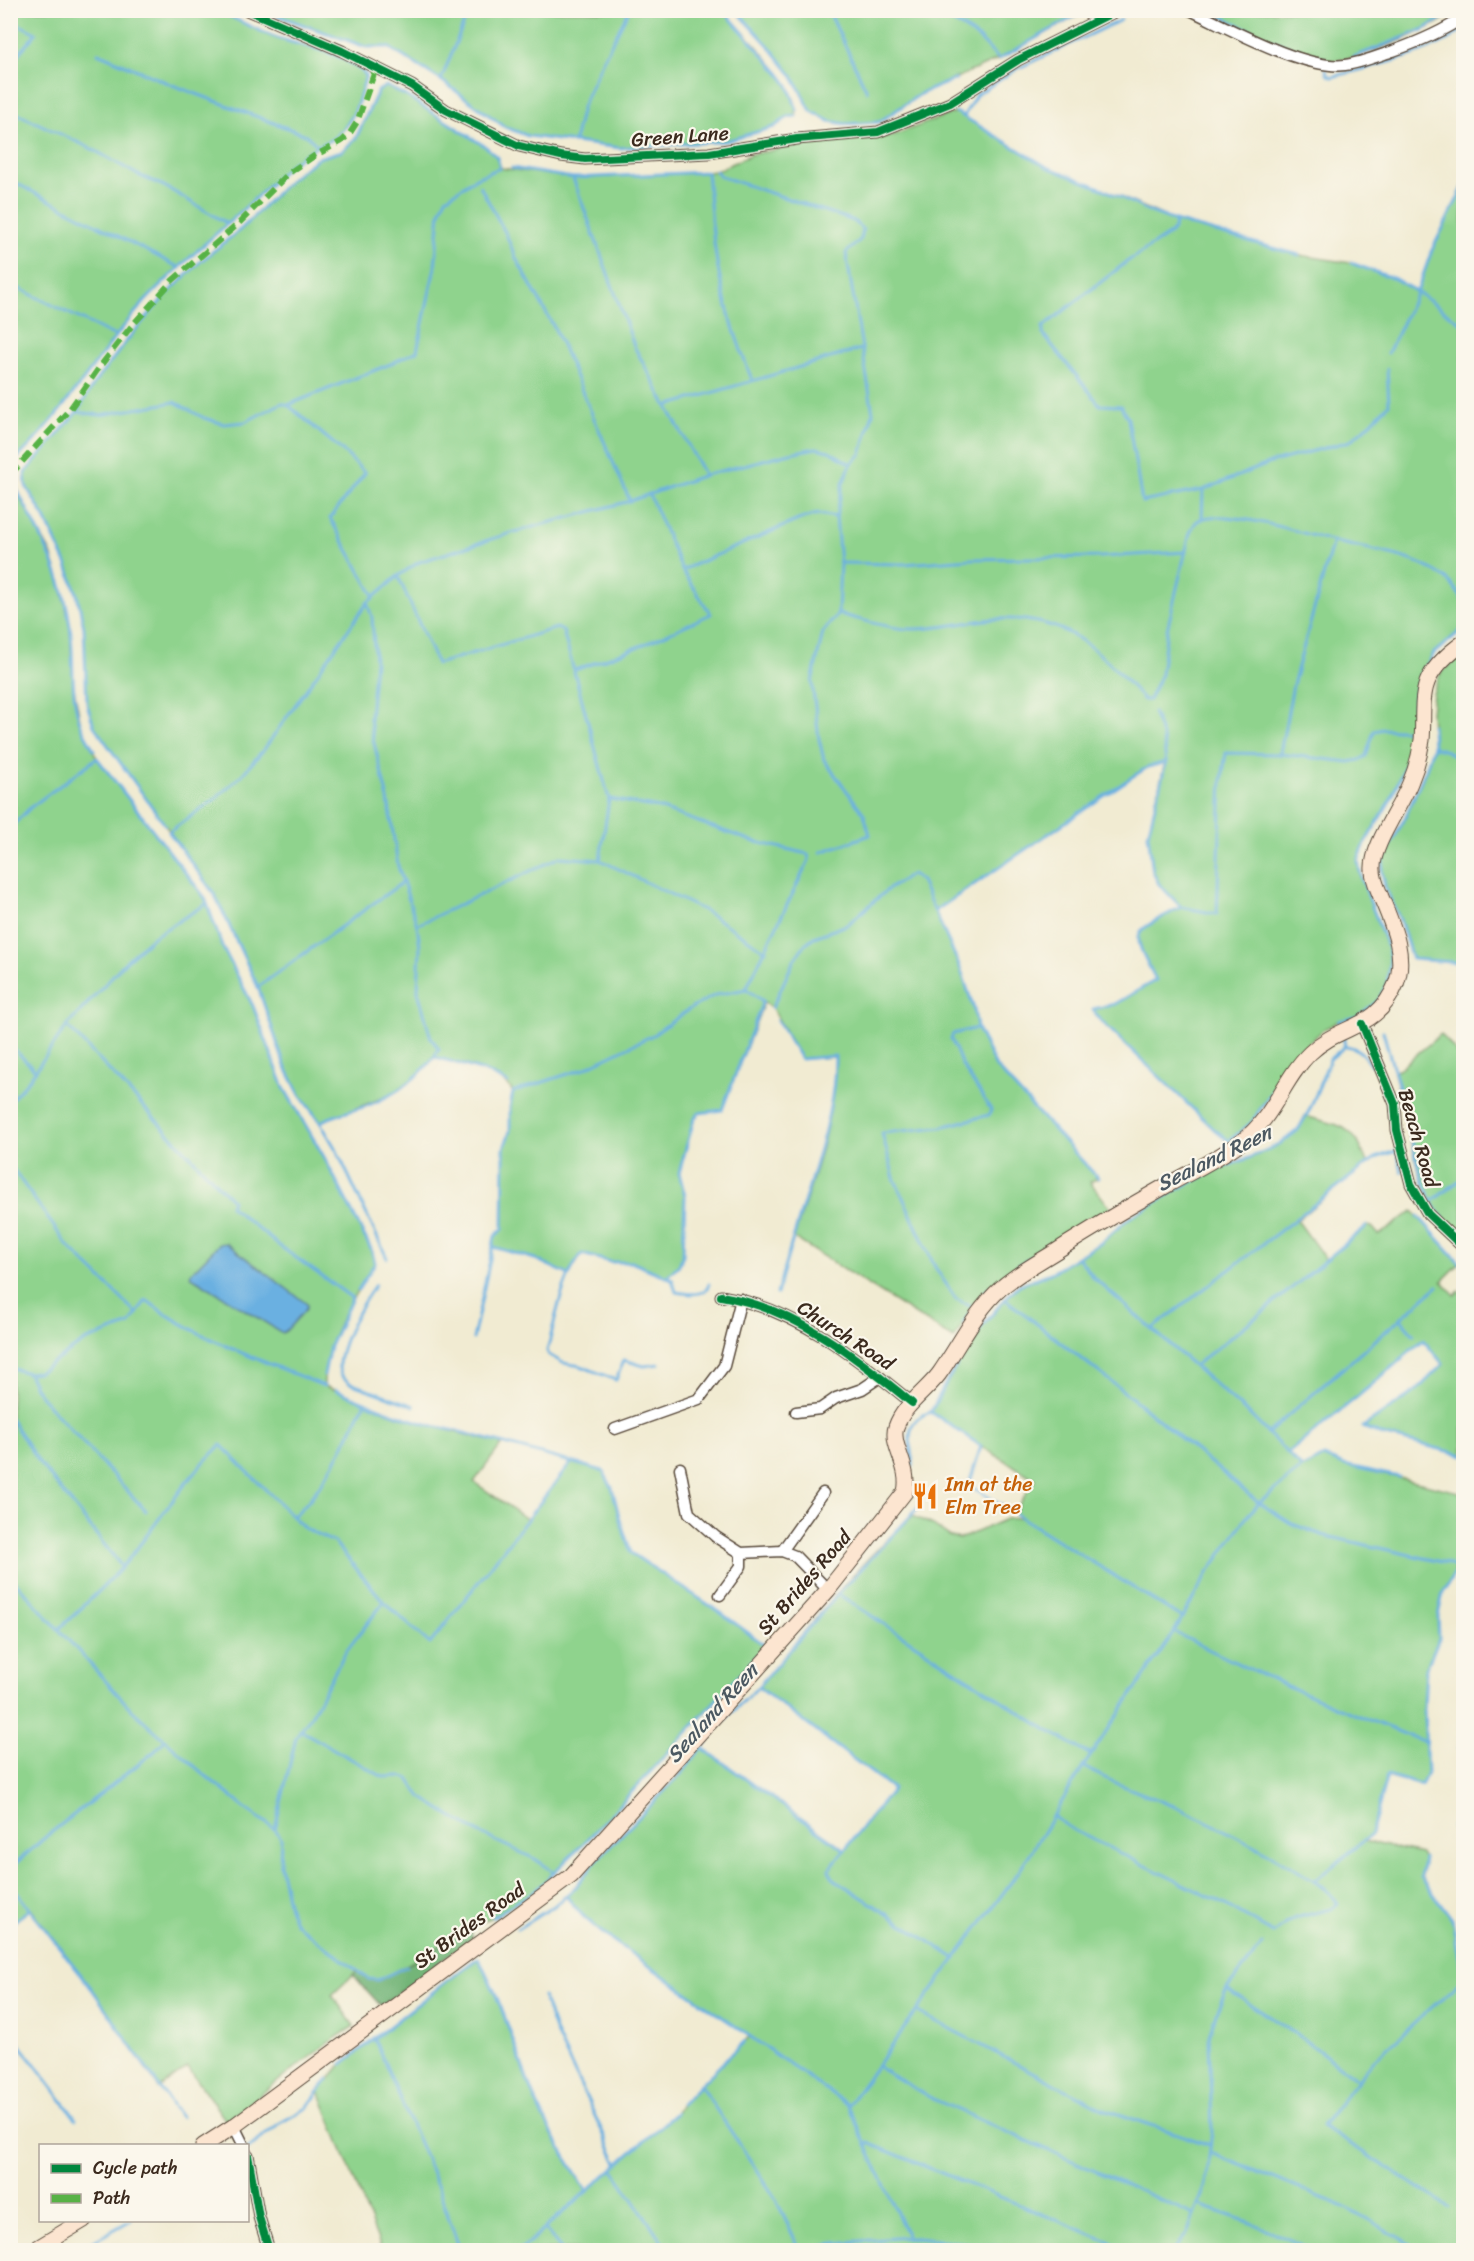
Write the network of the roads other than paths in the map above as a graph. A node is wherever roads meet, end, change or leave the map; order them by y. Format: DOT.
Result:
graph roads {
  1 [pos="247,10"];
  2 [pos="1118,10"];
  3 [pos="1190,10"];
  4 [pos="1464,17"];
  5 [pos="1464,642"];
  6 [pos="1362,1024"];
  7 [pos="1464,1248"];
  8 [pos="721,1296"];
  9 [pos="741,1299"];
  10 [pos="880,1377"];
  11 [pos="912,1403"];
  12 [pos="796,1412"];
  13 [pos="615,1429"];
  14 [pos="680,1468"];
  15 [pos="824,1493"];
  16 [pos="782,1551"];
  17 [pos="741,1553"];
  18 [pos="828,1590"];
  19 [pos="720,1595"];
  20 [pos="234,2126"];
  21 [pos="204,2144"];
  22 [pos="243,2144"];
  23 [pos="249,2161"];
  24 [pos="81,2222"];
  25 [pos="34,2250"];
  26 [pos="269,2250"];
  1 -- 2 [label="street, Green Lane"];
  3 -- 4 [label="street"];
  5 -- 6 [label="main road"];
  6 -- 7 [label="street, Beach Road"];
  6 -- 11 [label="main road, St Brides Road"];
  8 -- 9 [label="street, Church Road"];
  9 -- 10 [label="street, Church Road"];
  9 -- 13 [label="street"];
  10 -- 11 [label="street, Church Road"];
  10 -- 12 [label="street"];
  11 -- 18 [label="main road, St Brides Road"];
  14 -- 17 [label="street"];
  15 -- 16 [label="street"];
  16 -- 17 [label="street"];
  16 -- 18 [label="street"];
  17 -- 19 [label="street"];
  18 -- 20 [label="main road, St Brides Road"];
  20 -- 21 [label="main road, St Brides Road"];
  20 -- 22 [label="street"];
  23 -- 26 [label="street"];
  24 -- 25 [label="main road"];
}
